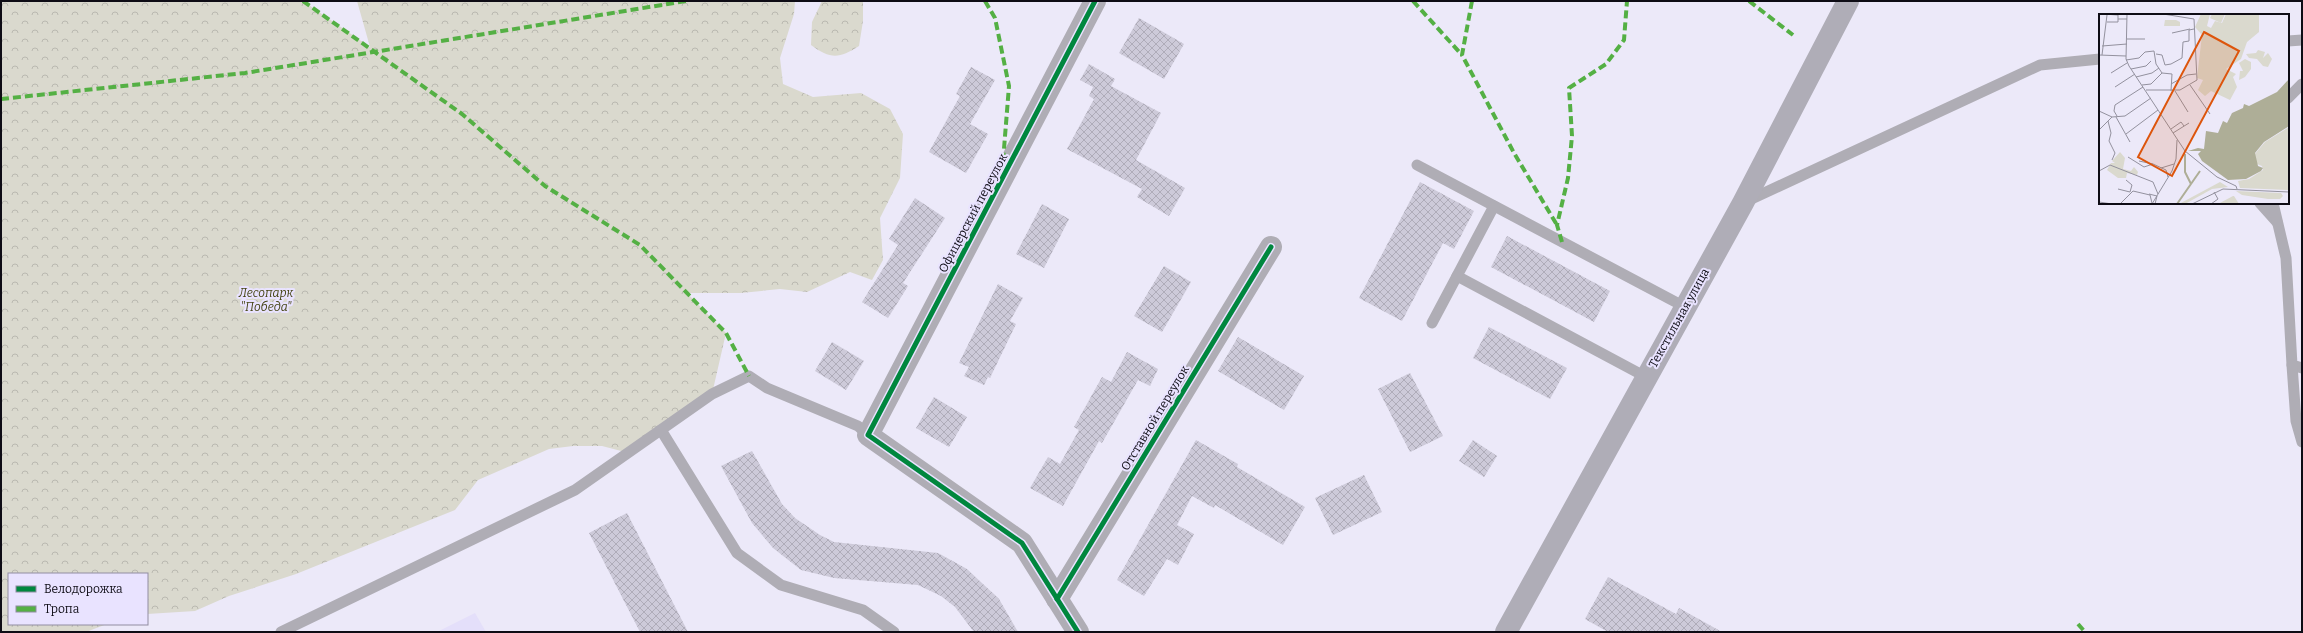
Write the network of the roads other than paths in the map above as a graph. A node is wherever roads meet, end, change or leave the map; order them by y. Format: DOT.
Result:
graph roads {
  1 [pos="1095,1"];
  2 [pos="1848,1"];
  3 [pos="2289,40"];
  4 [pos="2302,40"];
  5 [pos="2099,59"];
  6 [pos="2302,84"];
  7 [pos="2289,97"];
  8 [pos="1417,165"];
  9 [pos="1743,202"];
  10 [pos="2261,204"];
  11 [pos="2273,204"];
  12 [pos="1494,206"];
  13 [pos="2278,223"];
  14 [pos="1271,247"];
  15 [pos="1457,276"];
  16 [pos="1685,307"];
  17 [pos="1432,323"];
  18 [pos="2297,367"];
  19 [pos="1646,377"];
  20 [pos="661,430"];
  21 [pos="868,435"];
  22 [pos="2302,442"];
  23 [pos="1057,599"];
  24 [pos="281,632"];
  25 [pos="894,632"];
  26 [pos="1078,632"];
  27 [pos="1506,632"];
  1 -- 21 [label="street, Офицерский переулок"];
  2 -- 9 [label="main road, Текстильная улица"];
  3 -- 4 [label="lane"];
  5 -- 9 [label="lane"];
  6 -- 7 [label="lane"];
  8 -- 12 [label="lane"];
  9 -- 16 [label="main road, Текстильная улица"];
  10 -- 13 [label="lane"];
  11 -- 13 [label="lane"];
  12 -- 15 [label="lane"];
  12 -- 16 [label="lane"];
  13 -- 18 [label="lane"];
  14 -- 23 [label="street, Отставной переулок"];
  15 -- 17 [label="lane"];
  15 -- 19 [label="lane"];
  16 -- 19 [label="main road, Текстильная улица"];
  18 -- 22 [label="lane"];
  19 -- 27 [label="main road, Текстильная улица"];
  20 -- 21 [label="lane"];
  20 -- 24 [label="lane"];
  20 -- 25 [label="lane"];
  21 -- 23 [label="street"];
  23 -- 26 [label="street"];
}
